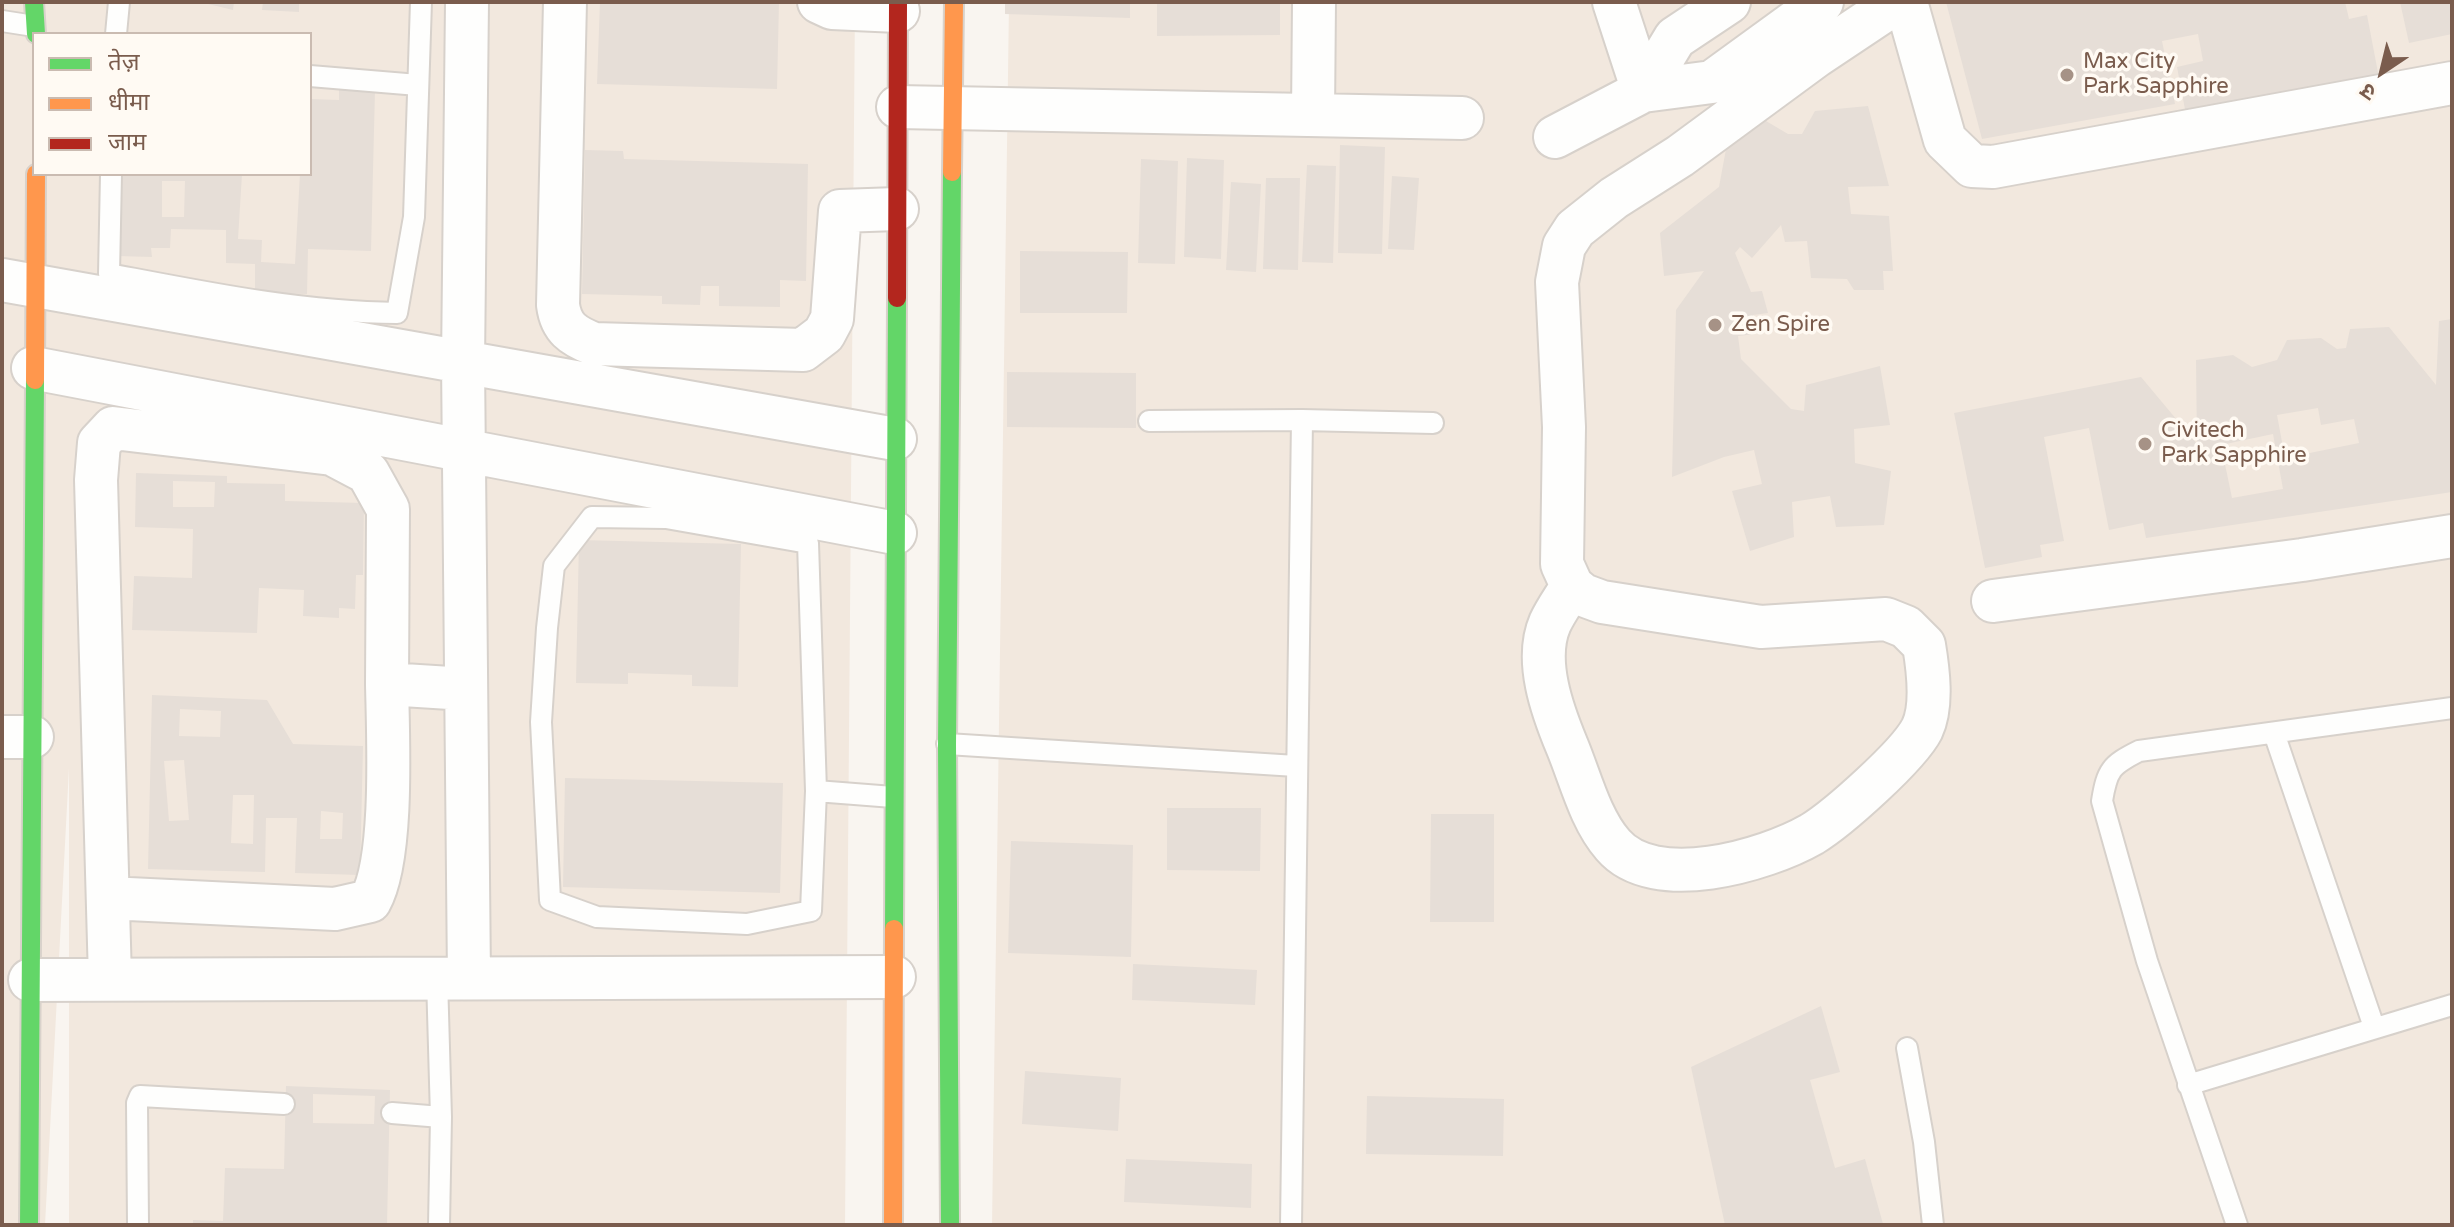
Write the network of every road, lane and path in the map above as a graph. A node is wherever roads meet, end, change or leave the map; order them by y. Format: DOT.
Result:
graph roads {
  1 [pos="34,2"];
  2 [pos="119,2"];
  3 [pos="421,2"];
  4 [pos="467,2"];
  5 [pos="565,2"];
  6 [pos="819,2"];
  7 [pos="954,2"];
  8 [pos="1314,2"];
  9 [pos="1614,2"];
  10 [pos="1729,2"];
  11 [pos="1822,2"];
  12 [pos="1897,2"];
  13 [pos="1906,2"];
  14 [pos="898,7"];
  15 [pos="2,21"];
  16 [pos="35,30"];
  17 [pos="116,32"];
  18 [pos="312,76"];
  19 [pos="2452,83"];
  20 [pos="418,85"];
  21 [pos="1643,91"];
  22 [pos="898,107"];
  23 [pos="954,107"];
  24 [pos="1313,115"];
  25 [pos="1462,118"];
  26 [pos="1555,137"];
  27 [pos="36,176"];
  28 [pos="111,176"];
  29 [pos="897,209"];
  30 [pos="17,283"];
  31 [pos="463,362"];
  32 [pos="33,368"];
  33 [pos="1302,420"];
  34 [pos="1149,421"];
  35 [pos="1433,423"];
  36 [pos="895,439"];
  37 [pos="463,451"];
  38 [pos="895,533"];
  39 [pos="2452,536"];
  40 [pos="1572,586"];
  41 [pos="1993,601"];
  42 [pos="387,684"];
  43 [pos="466,689"];
  44 [pos="2452,708"];
  45 [pos="2274,733"];
  46 [pos="17,737"];
  47 [pos="892,741"];
  48 [pos="947,744"];
  49 [pos="1296,766"];
  50 [pos="816,791"];
  51 [pos="893,797"];
  52 [pos="108,898"];
  53 [pos="894,977"];
  54 [pos="453,978"];
  55 [pos="110,979"];
  56 [pos="30,980"];
  57 [pos="2452,1005"];
  58 [pos="2374,1027"];
  59 [pos="1907,1048"];
  60 [pos="2188,1085"];
  61 [pos="284,1104"];
  62 [pos="392,1113"];
  63 [pos="441,1117"];
  64 [pos="29,1225"];
  65 [pos="138,1225"];
  66 [pos="439,1225"];
  67 [pos="893,1225"];
  68 [pos="950,1225"];
  69 [pos="1291,1225"];
  70 [pos="1933,1225"];
  71 [pos="2237,1225"];
  1 -- 16 [label="street"];
  2 -- 17 [label="lane"];
  3 -- 20 [label="lane"];
  4 -- 31 [label="street"];
  5 -- 29 [label="street"];
  6 -- 14 [label="street"];
  7 -- 23 [label="street"];
  8 -- 24 [label="street"];
  9 -- 21 [label="street"];
  10 -- 21 [label="street"];
  11 -- 21 [label="street"];
  12 -- 40 [label="street"];
  13 -- 19 [label="street"];
  14 -- 22 [label="street"];
  15 -- 16 [label="lane"];
  18 -- 20 [label="lane"];
  20 -- 28 [label="lane"];
  21 -- 26 [label="street"];
  22 -- 23 [label="street"];
  22 -- 29 [label="street"];
  23 -- 24 [label="street"];
  23 -- 48 [label="street"];
  24 -- 25 [label="street"];
  27 -- 30 [label="street"];
  29 -- 36 [label="street"];
  30 -- 31 [label="street"];
  30 -- 32 [label="street"];
  31 -- 36 [label="street"];
  31 -- 37 [label="street"];
  32 -- 37 [label="street"];
  32 -- 46 [label="street"];
  33 -- 34 [label="lane"];
  33 -- 35 [label="lane"];
  33 -- 49 [label="lane"];
  36 -- 38 [label="street"];
  37 -- 38 [label="street"];
  37 -- 43 [label="street"];
  38 -- 47 [label="street"];
  39 -- 41 [label="street"];
  40 -- 40 [label="street"];
  42 -- 43 [label="street"];
  42 -- 52 [label="street"];
  42 -- 52 [label="street"];
  43 -- 54 [label="street"];
  44 -- 45 [label="lane"];
  45 -- 58 [label="lane"];
  45 -- 60 [label="lane"];
  46 -- 56 [label="street"];
  47 -- 48 [label="street"];
  47 -- 51 [label="street"];
  48 -- 49 [label="lane"];
  48 -- 68 [label="street"];
  49 -- 69 [label="lane"];
  50 -- 50 [label="lane"];
  50 -- 51 [label="lane"];
  51 -- 53 [label="street"];
  52 -- 55 [label="street"];
  53 -- 54 [label="street"];
  53 -- 67 [label="street"];
  54 -- 55 [label="street"];
  54 -- 63 [label="lane"];
  55 -- 56 [label="street"];
  56 -- 64 [label="street"];
  57 -- 58 [label="lane"];
  58 -- 60 [label="lane"];
  59 -- 70 [label="lane"];
  60 -- 71 [label="lane"];
  61 -- 65 [label="lane"];
  62 -- 63 [label="lane"];
  63 -- 66 [label="lane"];
}
